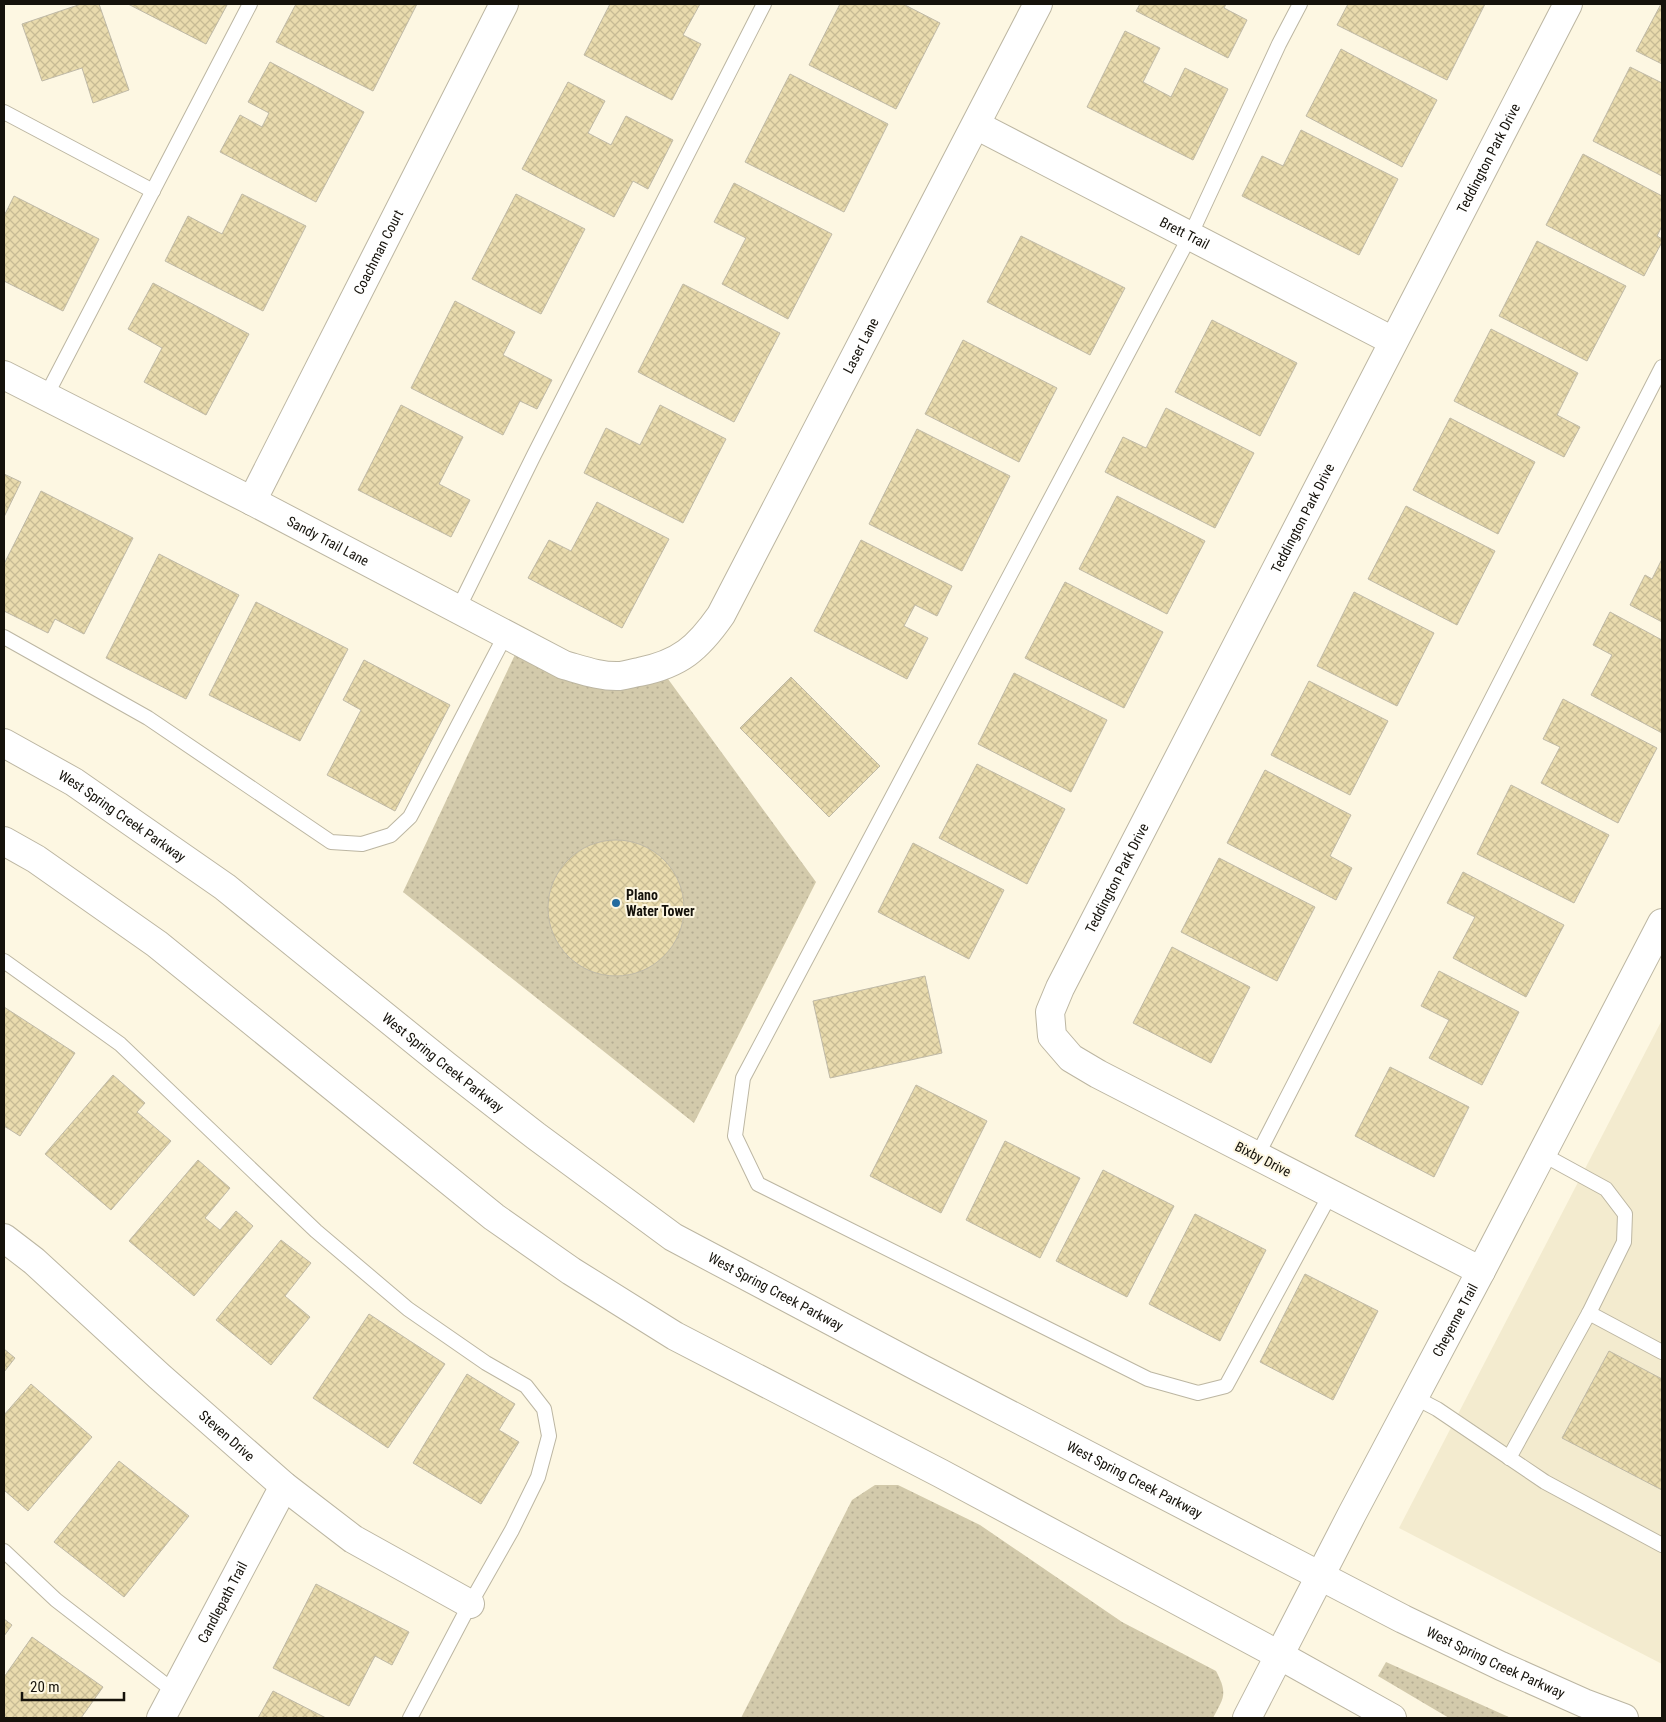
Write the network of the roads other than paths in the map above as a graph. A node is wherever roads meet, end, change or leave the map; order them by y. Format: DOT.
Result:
graph roads {
  1 [pos="250,4"];
  2 [pos="504,4"];
  3 [pos="764,4"];
  4 [pos="1038,4"];
  5 [pos="1300,4"];
  6 [pos="1568,4"];
  7 [pos="4,112"];
  8 [pos="976,125"];
  9 [pos="153,190"];
  10 [pos="1190,236"];
  11 [pos="1393,341"];
  12 [pos="1662,367"];
  13 [pos="4,375"];
  14 [pos="46,396"];
  15 [pos="252,501"];
  16 [pos="458,609"];
  17 [pos="506,634"];
  18 [pos="4,638"];
  19 [pos="660,668"];
  20 [pos="4,743"];
  21 [pos="4,841"];
  22 [pos="1662,923"];
  23 [pos="4,960"];
  24 [pos="1052,1036"];
  25 [pos="1542,1154"];
  26 [pos="1257,1156"];
  27 [pos="1331,1193"];
  28 [pos="4,1238"];
  29 [pos="1481,1270"];
  30 [pos="1589,1313"];
  31 [pos="1662,1352"];
  32 [pos="1414,1397"];
  33 [pos="1509,1458"];
  34 [pos="284,1486"];
  35 [pos="1662,1545"];
  36 [pos="4,1551"];
  37 [pos="1320,1576"];
  38 [pos="470,1604"];
  39 [pos="1279,1655"];
  40 [pos="175,1692"];
  41 [pos="161,1718"];
  42 [pos="410,1718"];
  43 [pos="1247,1718"];
  44 [pos="1392,1718"];
  45 [pos="1624,1718"];
  1 -- 9 [label="lane"];
  2 -- 15 [label="street, Coachman Court"];
  3 -- 16 [label="lane"];
  4 -- 8 [label="street, Laser Lane"];
  5 -- 10 [label="lane"];
  6 -- 11 [label="street, Teddington Park Drive"];
  7 -- 9 [label="lane"];
  8 -- 10 [label="street, Brett Trail"];
  8 -- 19 [label="street, Laser Lane"];
  9 -- 14 [label="lane"];
  10 -- 11 [label="street, Brett Trail"];
  10 -- 27 [label="lane"];
  11 -- 24 [label="street, Teddington Park Drive"];
  12 -- 26 [label="lane"];
  13 -- 14 [label="street, Sandy Trail Lane"];
  14 -- 15 [label="street, Sandy Trail Lane"];
  15 -- 16 [label="street, Sandy Trail Lane"];
  16 -- 17 [label="street, Sandy Trail Lane"];
  17 -- 18 [label="lane"];
  17 -- 19 [label="street, Sandy Trail Lane"];
  20 -- 37 [label="street, West Spring Creek Parkway"];
  21 -- 39 [label="street"];
  22 -- 25 [label="street, Cheyenne Trail"];
  23 -- 38 [label="lane"];
  24 -- 26 [label="street, Bixby Drive"];
  25 -- 29 [label="street, Cheyenne Trail"];
  25 -- 30 [label="lane"];
  26 -- 27 [label="street, Bixby Drive"];
  27 -- 29 [label="street, Bixby Drive"];
  28 -- 34 [label="street, Steven Drive"];
  29 -- 32 [label="street, Cheyenne Trail"];
  30 -- 31 [label="lane"];
  30 -- 33 [label="lane"];
  32 -- 33 [label="lane"];
  32 -- 37 [label="street, Cheyenne Trail"];
  33 -- 35 [label="lane"];
  34 -- 38 [label="street, Steven Drive"];
  34 -- 40 [label="street, Candlepath Trail"];
  36 -- 40 [label="lane"];
  37 -- 39 [label="street, Cheyenne Trail"];
  37 -- 45 [label="street, West Spring Creek Parkway"];
  38 -- 42 [label="lane"];
  39 -- 43 [label="street, Cheyenne Trail"];
  39 -- 44 [label="street"];
  40 -- 41 [label="street, Candlepath Trail"];
}
